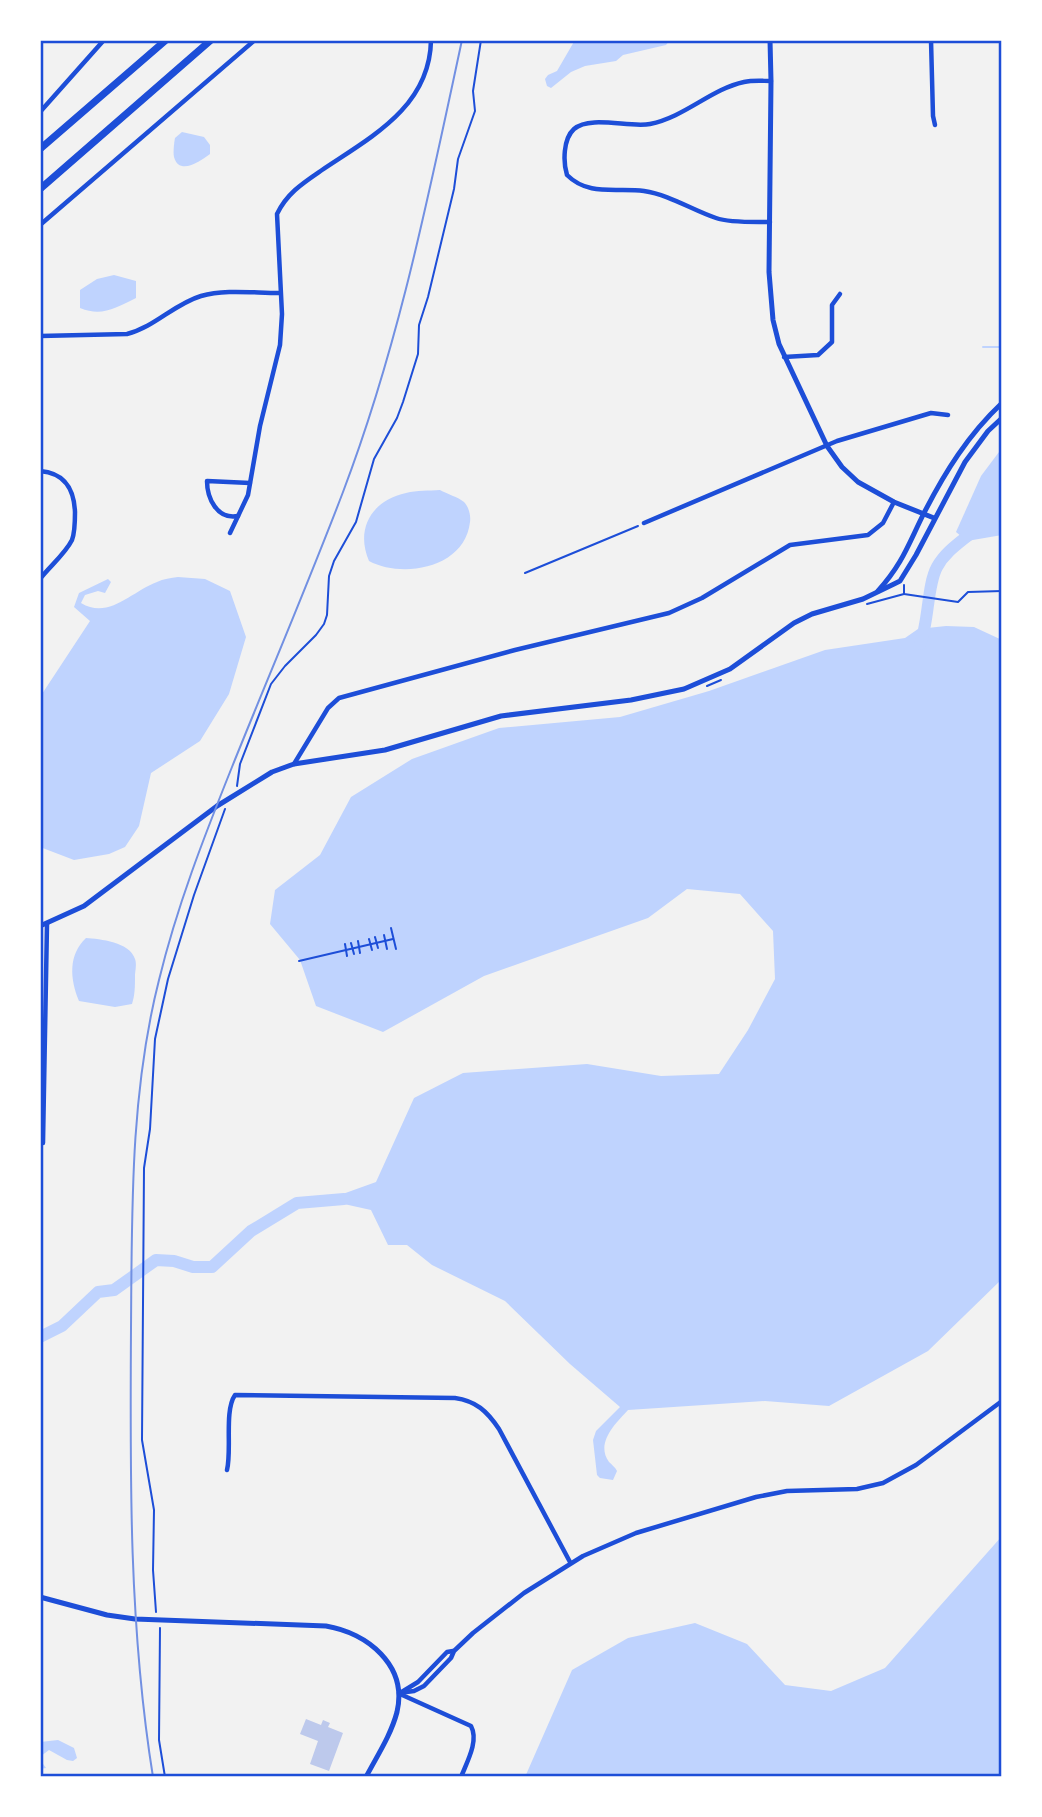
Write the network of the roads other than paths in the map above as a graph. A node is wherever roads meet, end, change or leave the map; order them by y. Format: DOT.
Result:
graph roads {
  1 [pos="104,40"];
  2 [pos="166,40"];
  3 [pos="211,40"];
  4 [pos="255,40"];
  5 [pos="431,40"];
  6 [pos="770,40"];
  7 [pos="931,40"];
  8 [pos="771,81"];
  9 [pos="43,104"];
  10 [pos="40,112"];
  11 [pos="935,125"];
  12 [pos="40,149"];
  13 [pos="40,189"];
  14 [pos="770,222"];
  15 [pos="40,225"];
  16 [pos="279,293"];
  17 [pos="840,294"];
  18 [pos="40,336"];
  19 [pos="784,356"];
  20 [pos="1002,403"];
  21 [pos="948,415"];
  22 [pos="1002,418"];
  23 [pos="827,446"];
  24 [pos="40,471"];
  25 [pos="250,483"];
  26 [pos="894,502"];
  27 [pos="241,513"];
  28 [pos="924,514"];
  29 [pos="934,518"];
  30 [pos="644,523"];
  31 [pos="230,533"];
  32 [pos="40,579"];
  33 [pos="876,594"];
  34 [pos="293,764"];
  35 [pos="43,925"];
  36 [pos="43,1143"];
  37 [pos="1002,1401"];
  38 [pos="227,1470"];
  39 [pos="570,1562"];
  40 [pos="40,1597"];
  41 [pos="399,1693"];
  42 [pos="366,1777"];
  43 [pos="461,1777"];
  1 -- 9 [label="street"];
  2 -- 12 [label="highway"];
  3 -- 13 [label="highway"];
  4 -- 15 [label="street"];
  5 -- 16 [label="street"];
  6 -- 8 [label="street"];
  7 -- 11 [label="street"];
  8 -- 14 [label="street"];
  8 -- 14 [label="street"];
  9 -- 10 [label="street"];
  14 -- 19 [label="street"];
  16 -- 18 [label="street"];
  16 -- 25 [label="street"];
  17 -- 19 [label="street"];
  19 -- 23 [label="street"];
  20 -- 28 [label="street"];
  21 -- 23 [label="street"];
  22 -- 29 [label="street"];
  23 -- 26 [label="street"];
  23 -- 30 [label="street"];
  24 -- 32 [label="street"];
  25 -- 27 [label="street"];
  25 -- 27 [label="street"];
  26 -- 28 [label="street"];
  26 -- 34 [label="street"];
  27 -- 31 [label="street"];
  28 -- 29 [label="street"];
  28 -- 33 [label="street"];
  29 -- 33 [label="street"];
  33 -- 34 [label="street"];
  34 -- 35 [label="street"];
  35 -- 36 [label="street"];
  37 -- 39 [label="street"];
  38 -- 39 [label="street"];
  39 -- 41 [label="street"];
  40 -- 41 [label="street"];
  41 -- 42 [label="street"];
  41 -- 43 [label="street"];
}
